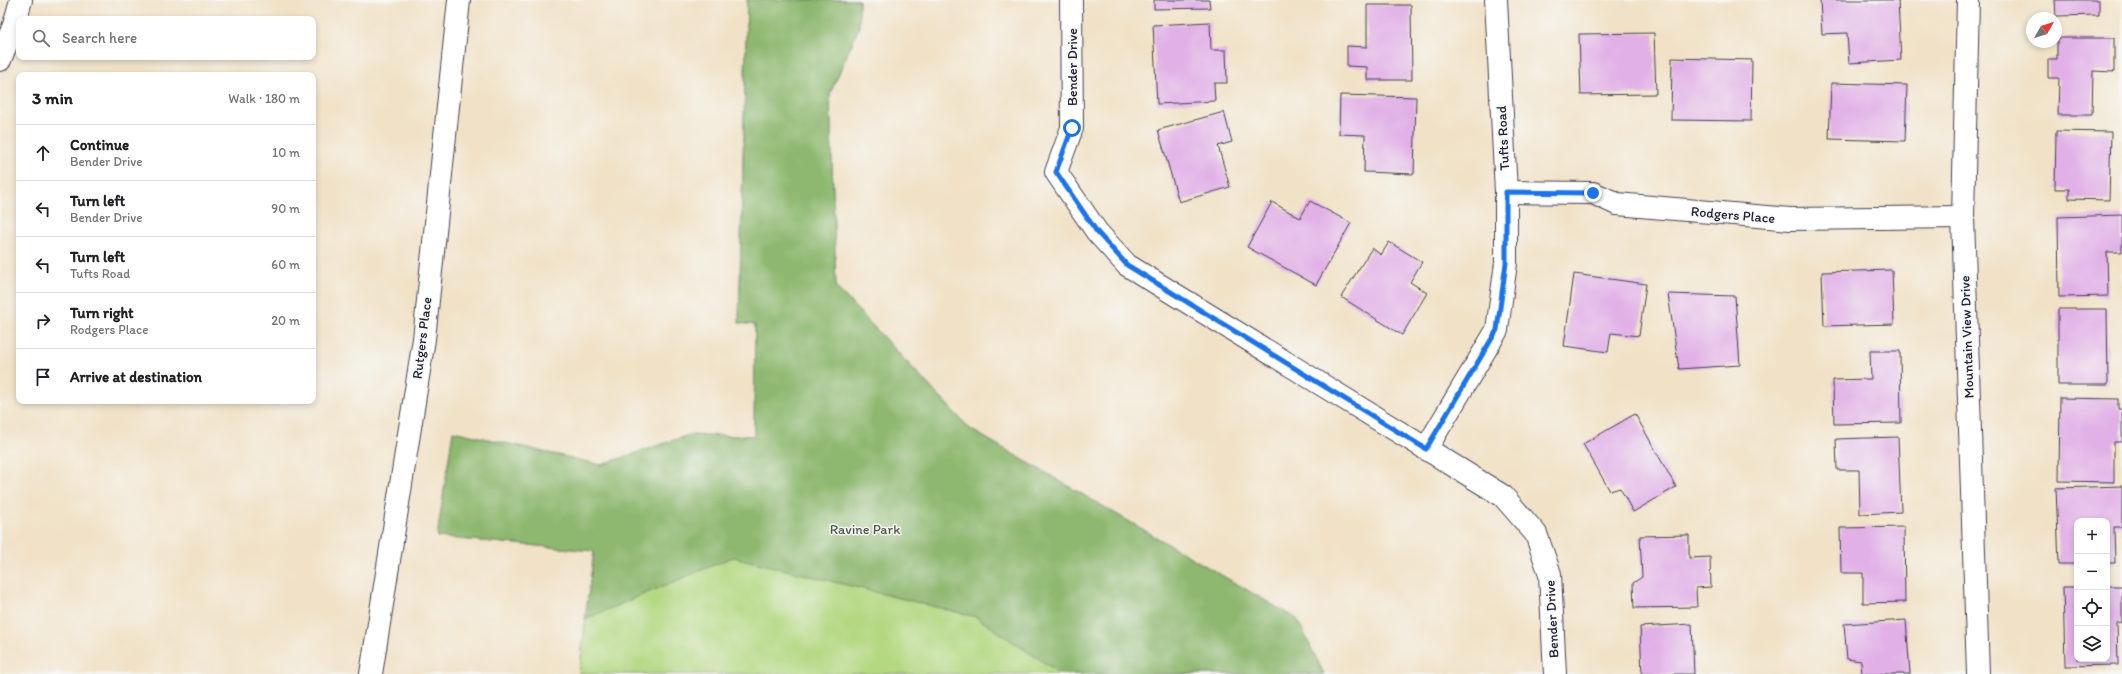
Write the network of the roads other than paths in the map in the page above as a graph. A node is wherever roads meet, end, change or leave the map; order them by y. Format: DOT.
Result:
graph roads {
  1 [pos="21,0"];
  2 [pos="459,0"];
  3 [pos="1071,0"];
  4 [pos="1496,0"];
  5 [pos="1968,0"];
  6 [pos="17,16"];
  7 [pos="16,18"];
  8 [pos="0,60"];
  9 [pos="1506,192"];
  10 [pos="1963,218"];
  11 [pos="1426,449"];
  12 [pos="372,674"];
  13 [pos="1554,674"];
  14 [pos="1978,674"];
  1 -- 6 [label="street"];
  2 -- 12 [label="street, Rutgers Place"];
  3 -- 11 [label="street, Bender Drive"];
  4 -- 9 [label="street, Tufts Road"];
  5 -- 10 [label="street, Mountain View Drive"];
  7 -- 8 [label="street"];
  9 -- 10 [label="street, Rodgers Place"];
  9 -- 11 [label="street, Tufts Road"];
  10 -- 14 [label="street, Mountain View Drive"];
  11 -- 13 [label="street, Bender Drive"];
}
